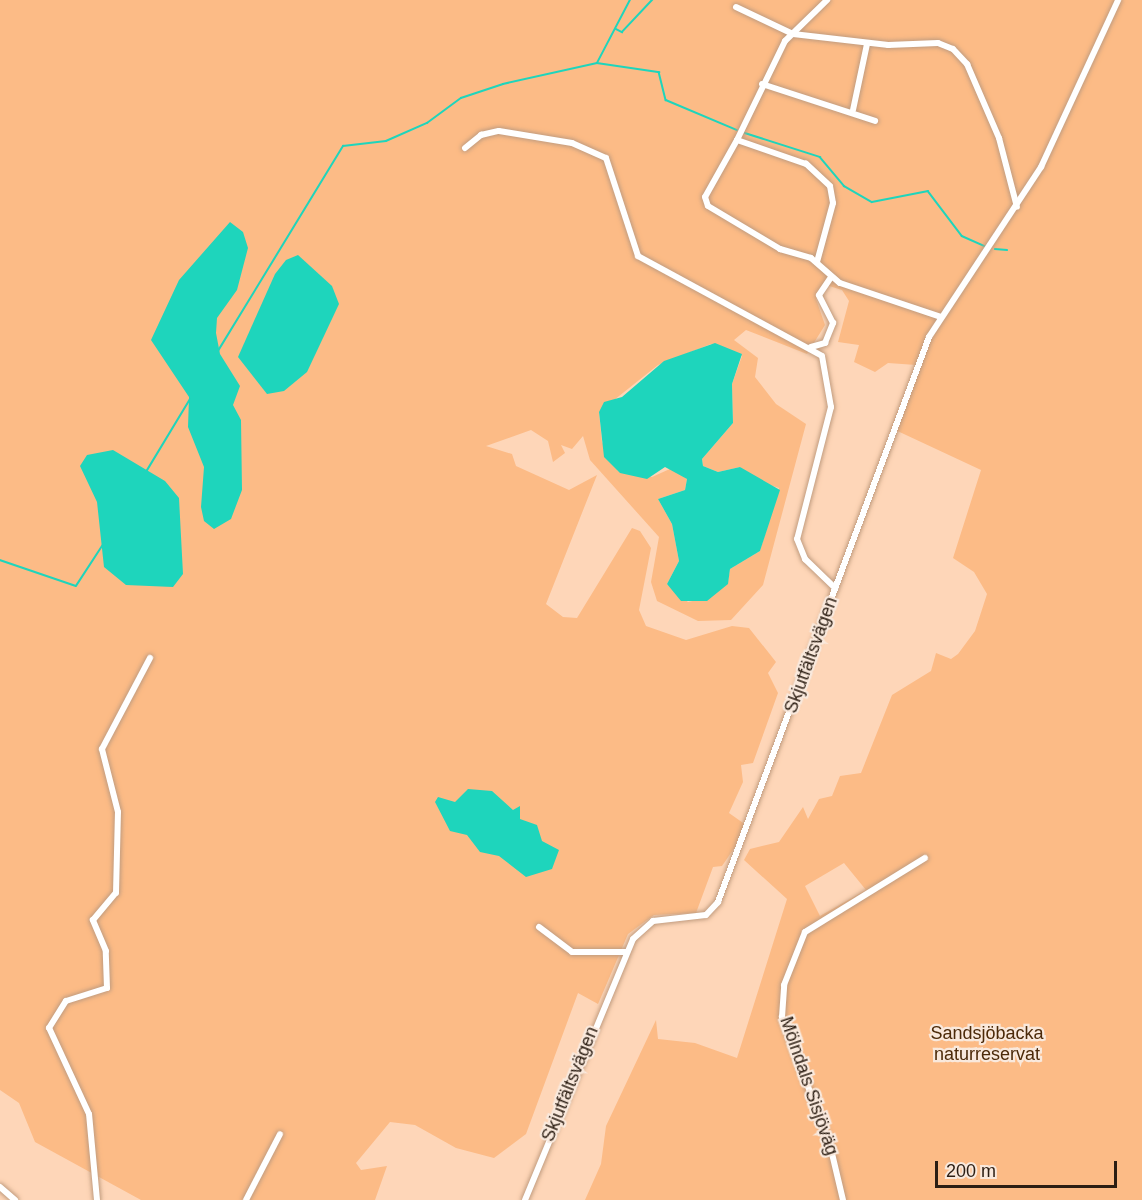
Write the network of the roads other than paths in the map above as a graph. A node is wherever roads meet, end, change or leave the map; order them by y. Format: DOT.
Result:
graph roads {
  1 [pos="827,0"];
  2 [pos="1118,0"];
  3 [pos="736,7"];
  4 [pos="793,34"];
  5 [pos="867,44"];
  6 [pos="762,84"];
  7 [pos="853,110"];
  8 [pos="875,121"];
  9 [pos="737,140"];
  10 [pos="465,148"];
  11 [pos="1017,207"];
  12 [pos="817,262"];
  13 [pos="831,277"];
  14 [pos="940,317"];
  15 [pos="811,347"];
  16 [pos="836,588"];
  17 [pos="150,658"];
  18 [pos="925,858"];
  19 [pos="539,927"];
  20 [pos="626,952"];
  21 [pos="280,1134"];
  22 [pos="0,1187"];
  23 [pos="15,1200"];
  24 [pos="97,1200"];
  25 [pos="246,1200"];
  26 [pos="525,1200"];
  27 [pos="843,1200"];
  1 -- 4 [label="street"];
  2 -- 11 [label="street"];
  3 -- 4 [label="street"];
  4 -- 5 [label="street"];
  4 -- 6 [label="street"];
  5 -- 7 [label="street"];
  5 -- 11 [label="street"];
  6 -- 7 [label="street"];
  6 -- 9 [label="street"];
  7 -- 8 [label="street"];
  9 -- 12 [label="street"];
  9 -- 12 [label="street"];
  10 -- 15 [label="street, Skjutfältsvägen"];
  11 -- 14 [label="street"];
  12 -- 13 [label="street"];
  13 -- 14 [label="street"];
  13 -- 15 [label="street"];
  14 -- 16 [label="street"];
  15 -- 16 [label="street, Skjutfältsvägen"];
  16 -- 20 [label="street, Skjutfältsvägen"];
  17 -- 24 [label="street"];
  18 -- 27 [label="street, Mölndals Sisjöväg"];
  19 -- 20 [label="street"];
  20 -- 26 [label="street, Skjutfältsvägen"];
  21 -- 25 [label="street"];
  22 -- 23 [label="street"];
}
